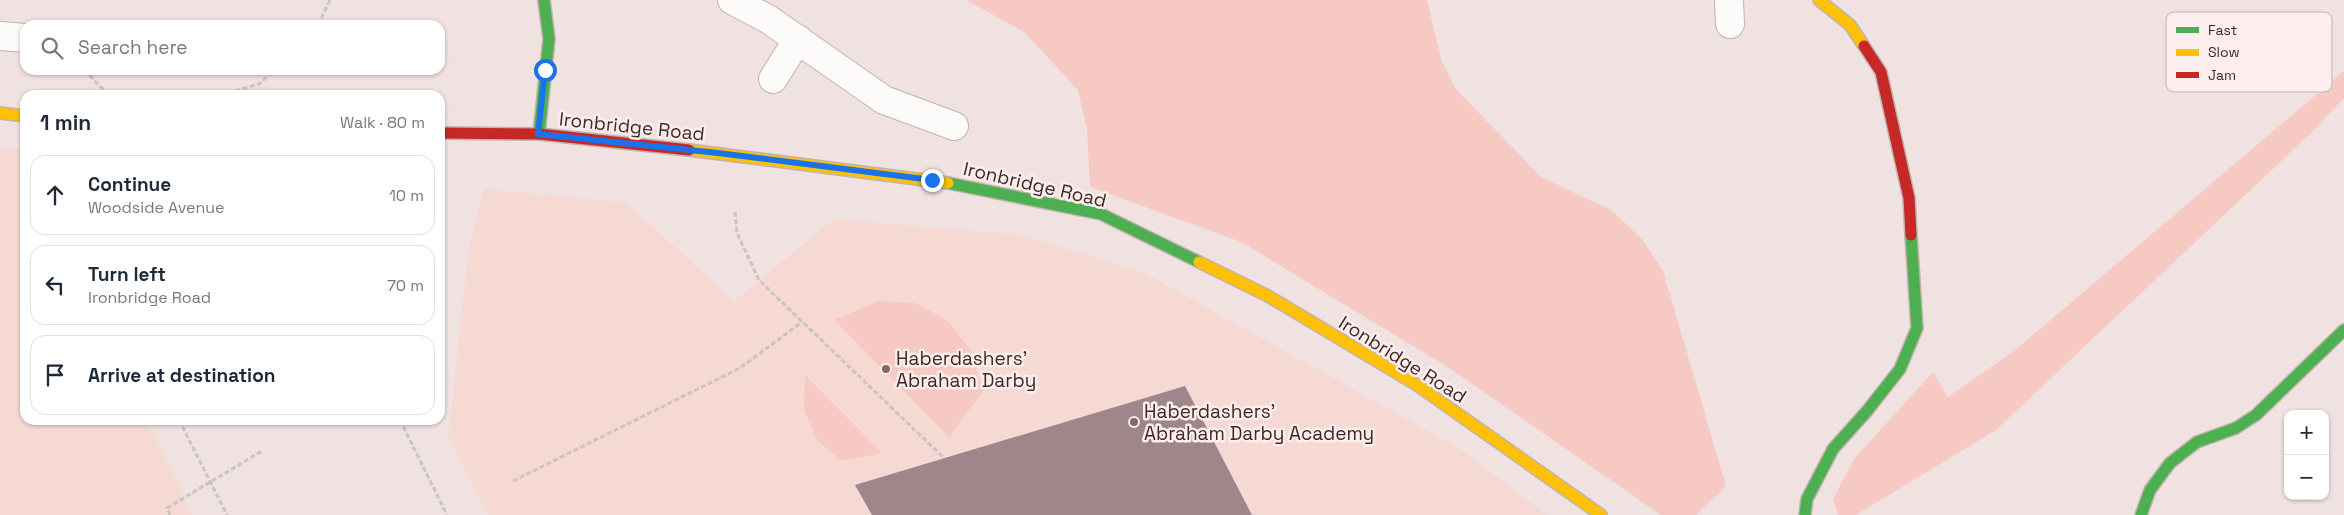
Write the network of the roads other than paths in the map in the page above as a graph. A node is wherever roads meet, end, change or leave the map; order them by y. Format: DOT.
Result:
graph roads {
  1 [pos="544,0"];
  2 [pos="732,0"];
  3 [pos="1819,0"];
  4 [pos="0,36"];
  5 [pos="20,38"];
  6 [pos="798,40"];
  7 [pos="773,79"];
  8 [pos="0,113"];
  9 [pos="20,115"];
  10 [pos="954,126"];
  11 [pos="445,133"];
  12 [pos="538,134"];
  13 [pos="2344,330"];
  14 [pos="1601,515"];
  15 [pos="1805,515"];
  16 [pos="2141,515"];
  1 -- 12 [label="main road"];
  2 -- 6 [label="street"];
  3 -- 15 [label="main road"];
  4 -- 5 [label="street"];
  6 -- 7 [label="street"];
  6 -- 10 [label="street"];
  8 -- 9 [label="main road"];
  11 -- 12 [label="main road, Ironbridge Road"];
  12 -- 14 [label="main road, Ironbridge Road"];
  13 -- 16 [label="main road"];
}
